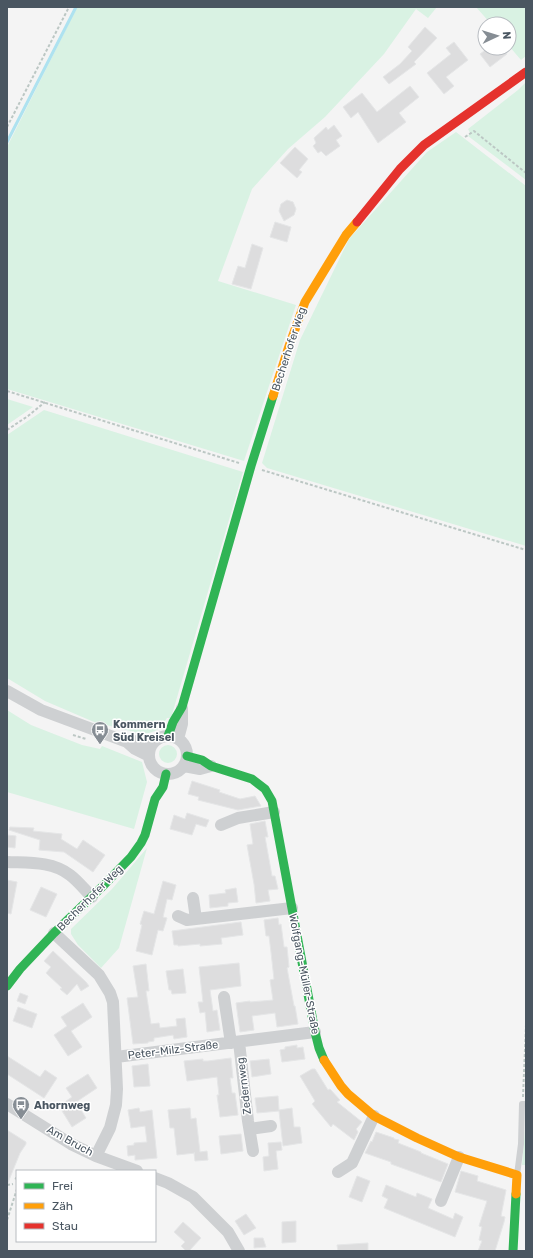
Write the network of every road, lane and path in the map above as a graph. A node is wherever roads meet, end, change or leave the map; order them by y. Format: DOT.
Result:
graph roads {
  1 [pos="69,7"];
  2 [pos="526,72"];
  3 [pos="7,128"];
  4 [pos="465,137"];
  5 [pos="526,172"];
  6 [pos="7,391"];
  7 [pos="45,402"];
  8 [pos="7,430"];
  9 [pos="251,466"];
  10 [pos="526,550"];
  11 [pos="7,691"];
  12 [pos="182,707"];
  13 [pos="173,737"];
  14 [pos="126,742"];
  15 [pos="153,743"];
  16 [pos="149,756"];
  17 [pos="186,761"];
  18 [pos="211,766"];
  19 [pos="161,772"];
  20 [pos="155,799"];
  21 [pos="274,812"];
  22 [pos="221,825"];
  23 [pos="7,862"];
  24 [pos="92,897"];
  25 [pos="193,898"];
  26 [pos="292,908"];
  27 [pos="178,916"];
  28 [pos="196,919"];
  29 [pos="54,933"];
  30 [pos="7,986"];
  31 [pos="224,997"];
  32 [pos="526,1025"];
  33 [pos="315,1032"];
  34 [pos="235,1043"];
  35 [pos="116,1058"];
  36 [pos="7,1104"];
  37 [pos="524,1104"];
  38 [pos="374,1116"];
  39 [pos="271,1126"];
  40 [pos="250,1130"];
  41 [pos="253,1151"];
  42 [pos="96,1156"];
  43 [pos="459,1157"];
  44 [pos="133,1170"];
  45 [pos="338,1172"];
  46 [pos="517,1175"];
  47 [pos="156,1178"];
  48 [pos="13,1184"];
  49 [pos="7,1185"];
  50 [pos="16,1192"];
  51 [pos="441,1201"];
  52 [pos="7,1203"];
  53 [pos="12,1204"];
  54 [pos="520,1215"];
  55 [pos="7,1220"];
  56 [pos="239,1251"];
  57 [pos="513,1251"];
  1 -- 3 [label="path"];
  2 -- 9 [label="street, Becherhofer Weg"];
  4 -- 5 [label="path"];
  6 -- 7 [label="path"];
  7 -- 8 [label="path"];
  7 -- 9 [label="path"];
  9 -- 10 [label="path"];
  9 -- 12 [label="street, Becherhofer Weg"];
  11 -- 14 [label="street"];
  12 -- 13 [label="street, Becherhofer Weg"];
  13 -- 15 [label="street"];
  13 -- 17 [label="street"];
  14 -- 15 [label="street"];
  14 -- 16 [label="street"];
  15 -- 16 [label="street"];
  16 -- 19 [label="street"];
  17 -- 18 [label="street, Wolfgang-Müller-Straße"];
  17 -- 19 [label="street"];
  18 -- 21 [label="street, Wolfgang-Müller-Straße"];
  19 -- 20 [label="street, Becherhofer Weg"];
  20 -- 24 [label="street, Becherhofer Weg"];
  21 -- 22 [label="street"];
  21 -- 26 [label="street, Wolfgang-Müller-Straße"];
  23 -- 24 [label="street"];
  24 -- 29 [label="street, Becherhofer Weg"];
  25 -- 28 [label="street"];
  26 -- 28 [label="street"];
  26 -- 33 [label="street, Wolfgang-Müller-Straße"];
  27 -- 28 [label="street"];
  29 -- 30 [label="street, Becherhofer Weg"];
  29 -- 35 [label="street"];
  31 -- 34 [label="street, Peter-Milz-Straße"];
  32 -- 37 [label="path"];
  33 -- 34 [label="street, Peter-Milz-Straße"];
  33 -- 38 [label="street, Wolfgang-Müller-Straße"];
  34 -- 35 [label="street, Peter-Milz-Straße"];
  34 -- 40 [label="street, Zedernweg"];
  35 -- 42 [label="street"];
  36 -- 42 [label="street, Am Bruch"];
  37 -- 46 [label="lane"];
  38 -- 43 [label="street, Wolfgang-Müller-Straße"];
  38 -- 45 [label="street"];
  39 -- 40 [label="street, Zedernweg"];
  40 -- 41 [label="street, Zedernweg"];
  42 -- 44 [label="street, Am Bruch"];
  43 -- 46 [label="street, Wolfgang-Müller-Straße"];
  43 -- 51 [label="street"];
  46 -- 54 [label="street"];
  47 -- 56 [label="street"];
  48 -- 49 [label="path"];
  50 -- 53 [label="path"];
  52 -- 53 [label="path"];
  53 -- 55 [label="path"];
  54 -- 57 [label="street"];
}
